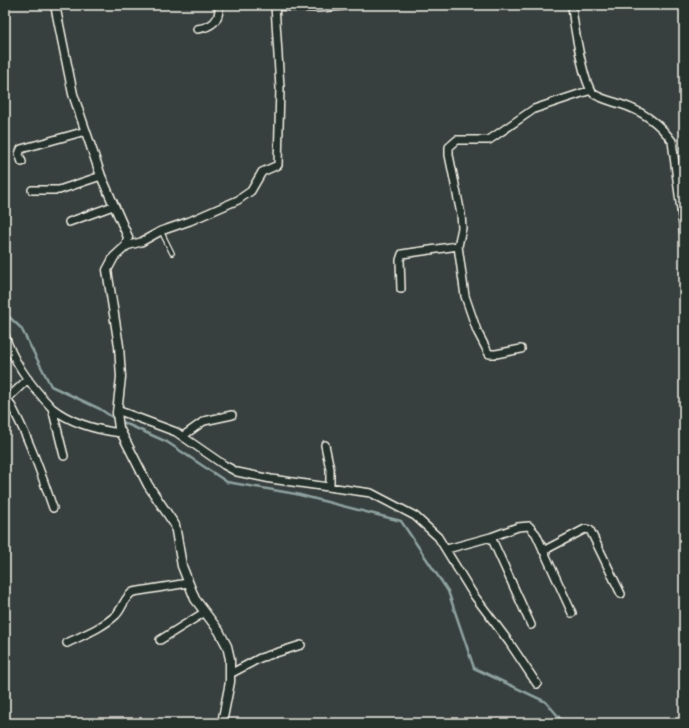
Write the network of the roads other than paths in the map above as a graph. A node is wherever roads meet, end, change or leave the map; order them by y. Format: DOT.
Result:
graph roads {
  1 [pos="55,5"];
  2 [pos="219,5"];
  3 [pos="276,5"];
  4 [pos="572,5"];
  5 [pos="345,6"];
  6 [pos="197,29"];
  7 [pos="590,90"];
  8 [pos="86,131"];
  9 [pos="22,162"];
  10 [pos="101,176"];
  11 [pos="32,190"];
  12 [pos="113,206"];
  13 [pos="69,222"];
  14 [pos="161,231"];
  15 [pos="684,233"];
  16 [pos="126,246"];
  17 [pos="458,246"];
  18 [pos="172,254"];
  19 [pos="402,289"];
  20 [pos="5,335"];
  21 [pos="7,348"];
  22 [pos="521,349"];
  23 [pos="28,379"];
  24 [pos="6,400"];
  25 [pos="52,408"];
  26 [pos="117,412"];
  27 [pos="232,414"];
  28 [pos="120,430"];
  29 [pos="183,436"];
  30 [pos="325,446"];
  31 [pos="64,456"];
  32 [pos="330,486"];
  33 [pos="53,508"];
  34 [pos="490,537"];
  35 [pos="447,549"];
  36 [pos="543,550"];
  37 [pos="188,583"];
  38 [pos="621,594"];
  39 [pos="205,612"];
  40 [pos="572,613"];
  41 [pos="531,625"];
  42 [pos="160,640"];
  43 [pos="66,643"];
  44 [pos="301,645"];
  45 [pos="230,674"];
  46 [pos="537,684"];
  47 [pos="222,723"];
  1 -- 8 [label="street"];
  2 -- 6 [label="street"];
  3 -- 5 [label="street"];
  3 -- 14 [label="street"];
  4 -- 7 [label="street"];
  7 -- 15 [label="street"];
  7 -- 17 [label="street"];
  8 -- 9 [label="street"];
  8 -- 10 [label="street"];
  10 -- 11 [label="street"];
  10 -- 12 [label="street"];
  12 -- 13 [label="street"];
  12 -- 16 [label="street"];
  14 -- 16 [label="street"];
  14 -- 18 [label="lane"];
  16 -- 26 [label="street"];
  17 -- 19 [label="street"];
  17 -- 22 [label="street"];
  20 -- 21 [label="street"];
  21 -- 23 [label="street"];
  23 -- 24 [label="street"];
  23 -- 25 [label="street"];
  24 -- 33 [label="street"];
  25 -- 28 [label="street"];
  25 -- 31 [label="street"];
  26 -- 28 [label="street"];
  26 -- 29 [label="street"];
  27 -- 29 [label="street"];
  28 -- 37 [label="street"];
  29 -- 32 [label="street"];
  30 -- 32 [label="street"];
  32 -- 35 [label="street"];
  34 -- 35 [label="street"];
  34 -- 36 [label="street"];
  34 -- 41 [label="street"];
  35 -- 46 [label="street"];
  36 -- 38 [label="street"];
  36 -- 40 [label="street"];
  37 -- 39 [label="street"];
  37 -- 43 [label="street"];
  39 -- 42 [label="street"];
  39 -- 45 [label="street"];
  44 -- 45 [label="street"];
  45 -- 47 [label="street"];
}
